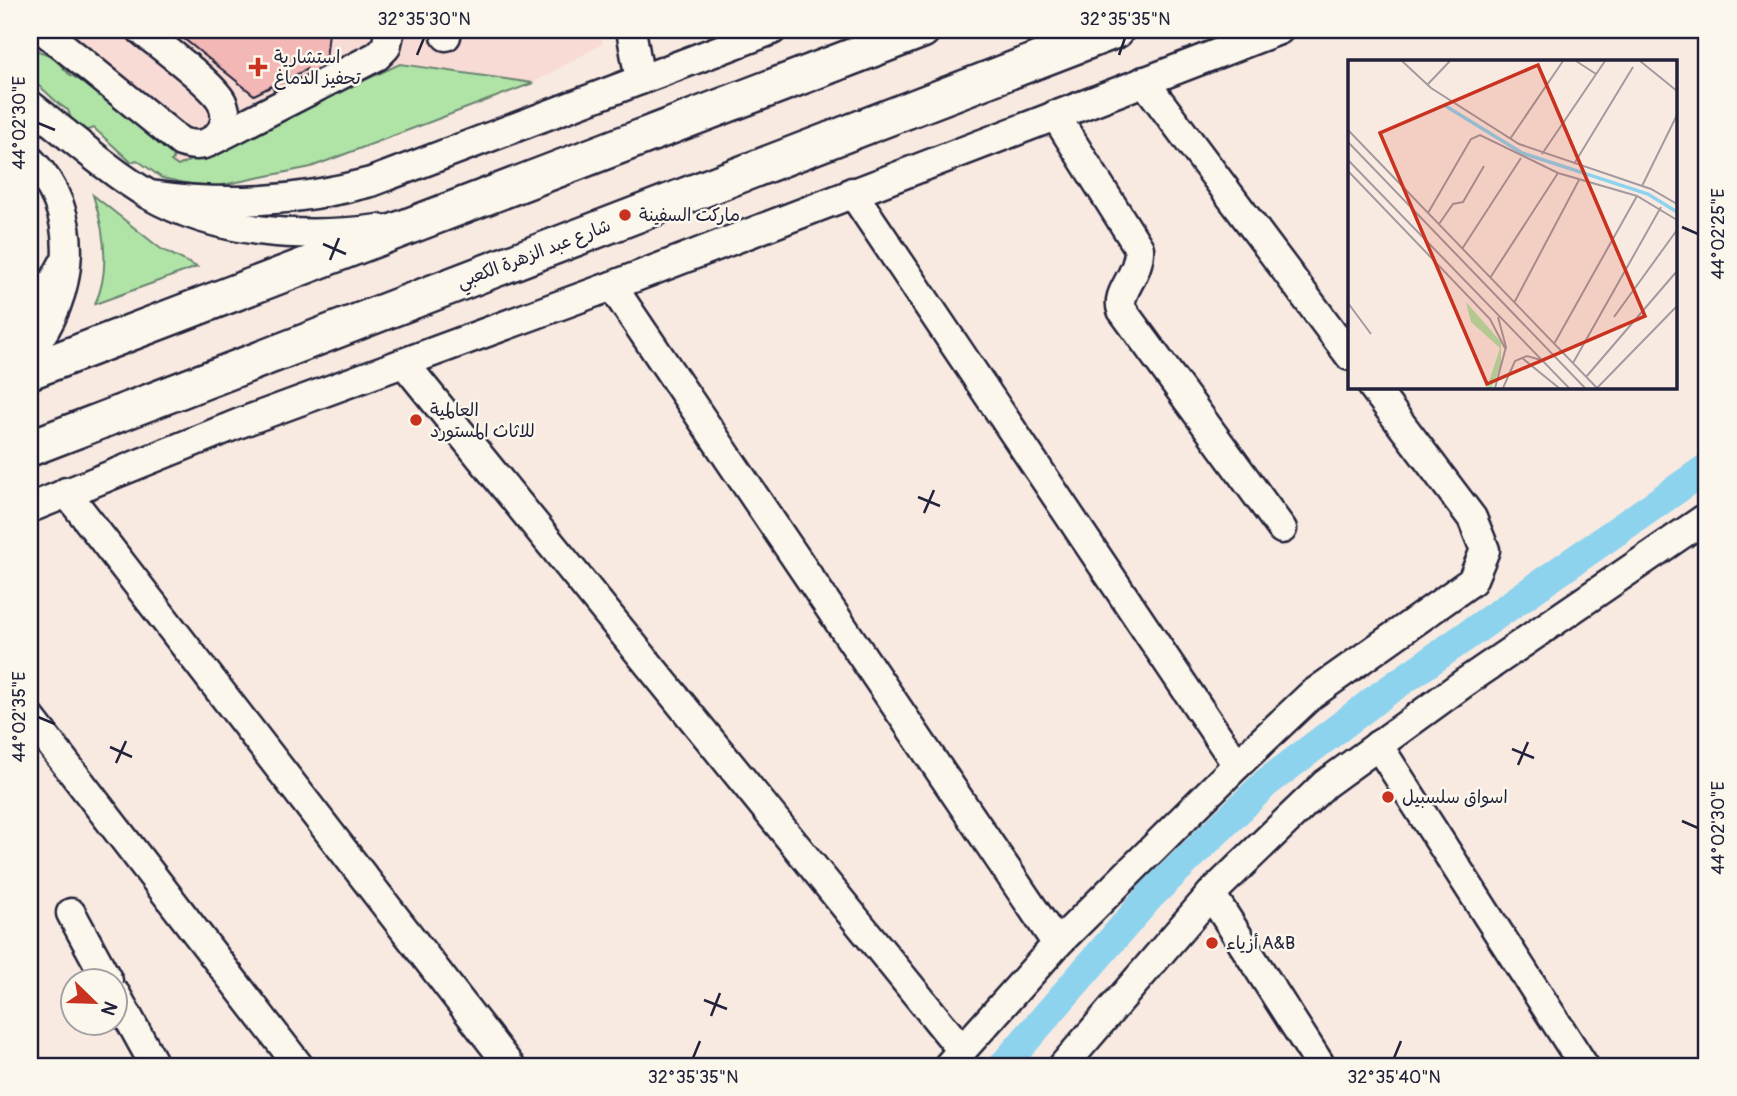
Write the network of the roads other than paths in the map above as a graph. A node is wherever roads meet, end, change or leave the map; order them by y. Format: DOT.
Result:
graph roads {
  1 [pos="44,30"];
  2 [pos="141,30"];
  3 [pos="390,30"];
  4 [pos="631,30"];
  5 [pos="772,30"];
  6 [pos="922,30"];
  7 [pos="1116,30"];
  8 [pos="1279,30"];
  9 [pos="640,80"];
  10 [pos="1144,81"];
  11 [pos="30,104"];
  12 [pos="1055,115"];
  13 [pos="215,139"];
  14 [pos="30,160"];
  15 [pos="852,192"];
  16 [pos="150,195"];
  17 [pos="412,224"];
  18 [pos="68,247"];
  19 [pos="612,286"];
  20 [pos="30,307"];
  21 [pos="30,351"];
  22 [pos="1348,353"];
  23 [pos="404,363"];
  24 [pos="30,371"];
  25 [pos="1374,388"];
  26 [pos="30,448"];
  27 [pos="66,492"];
  28 [pos="30,508"];
  29 [pos="1707,517"];
  30 [pos="1282,529"];
  31 [pos="30,717"];
  32 [pos="1378,745"];
  33 [pos="1237,765"];
  34 [pos="1211,894"];
  35 [pos="71,913"];
  36 [pos="1057,944"];
  37 [pos="100,967"];
  38 [pos="130,1020"];
  39 [pos="955,1058"];
  40 [pos="1068,1064"];
  41 [pos="155,1066"];
  42 [pos="299,1066"];
  43 [pos="510,1066"];
  44 [pos="1321,1066"];
  45 [pos="1584,1066"];
  1 -- 13 [label="street"];
  2 -- 13 [label="street"];
  3 -- 13 [label="street"];
  4 -- 9 [label="street"];
  5 -- 9 [label="street"];
  6 -- 17 [label="main road"];
  7 -- 26 [label="main road, شارع عبد الزهرة الكعبي"];
  8 -- 10 [label="street"];
  9 -- 16 [label="street"];
  10 -- 12 [label="street"];
  10 -- 22 [label="street"];
  11 -- 16 [label="street"];
  12 -- 15 [label="street"];
  12 -- 30 [label="street"];
  14 -- 18 [label="street"];
  15 -- 19 [label="street"];
  15 -- 33 [label="street"];
  16 -- 17 [label="street"];
  17 -- 24 [label="main road"];
  18 -- 20 [label="street"];
  18 -- 21 [label="street"];
  19 -- 23 [label="street"];
  19 -- 36 [label="street"];
  23 -- 27 [label="street"];
  23 -- 39 [label="street"];
  25 -- 33 [label="street"];
  27 -- 28 [label="street"];
  27 -- 43 [label="street"];
  29 -- 32 [label="street"];
  31 -- 42 [label="street"];
  32 -- 34 [label="street"];
  32 -- 45 [label="street"];
  33 -- 36 [label="street"];
  34 -- 40 [label="street"];
  34 -- 44 [label="street"];
  35 -- 37 [label="street"];
  36 -- 39 [label="street"];
  38 -- 41 [label="street"];
}
